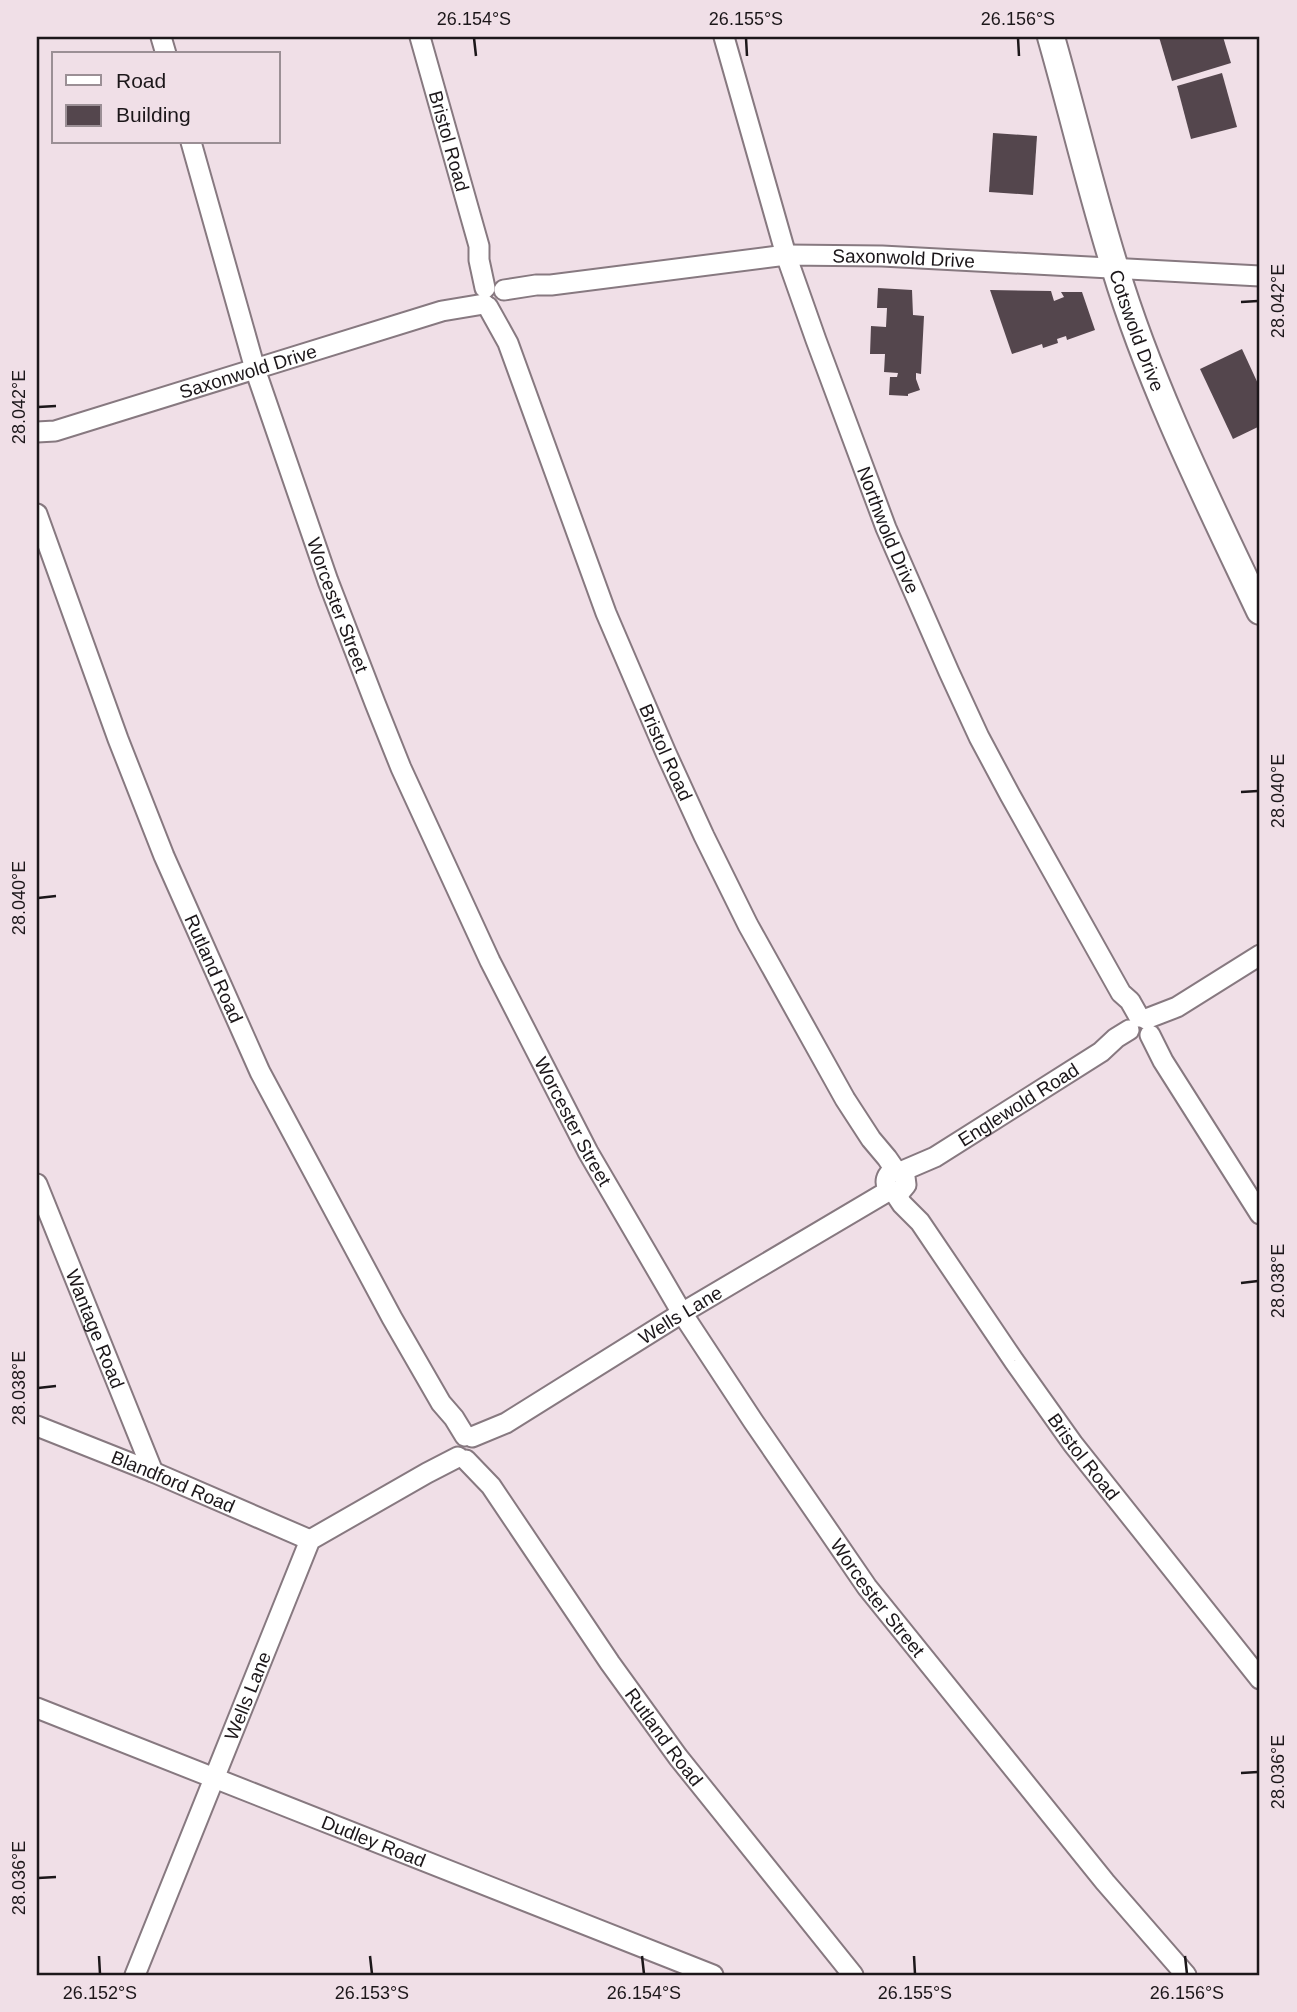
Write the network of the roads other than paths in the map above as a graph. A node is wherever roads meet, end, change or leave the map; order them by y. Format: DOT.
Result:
graph roads {
  1 [pos="420,37"];
  2 [pos="723,37"];
  3 [pos="1051,37"];
  4 [pos="192,144"];
  5 [pos="786,255"];
  6 [pos="1115,269"];
  7 [pos="1260,276"];
  8 [pos="493,297"];
  9 [pos="255,369"];
  10 [pos="46,431"];
  11 [pos="37,442"];
  12 [pos="37,514"];
  13 [pos="1260,611"];
  14 [pos="1260,955"];
  15 [pos="1140,1029"];
  16 [pos="895,1182"];
  17 [pos="37,1184"];
  18 [pos="1260,1214"];
  19 [pos="682,1314"];
  20 [pos="37,1426"];
  21 [pos="466,1448"];
  22 [pos="153,1472"];
  23 [pos="310,1541"];
  24 [pos="1260,1679"];
  25 [pos="37,1708"];
  26 [pos="214,1778"];
  27 [pos="135,1975"];
  28 [pos="713,1975"];
  29 [pos="853,1975"];
  30 [pos="1186,1975"];
  1 -- 8 [label="street, Bristol Road"];
  2 -- 5 [label="street, Northwold Drive"];
  3 -- 6 [label="main road, Cotswold Drive"];
  4 -- 9 [label="street, Worcester Street"];
  5 -- 6 [label="street, Saxonwold Drive"];
  5 -- 8 [label="street, Saxonwold Drive"];
  5 -- 15 [label="street, Northwold Drive"];
  6 -- 7 [label="street, Saxonwold Drive"];
  6 -- 13 [label="main road, Cotswold Drive"];
  8 -- 9 [label="street, Saxonwold Drive"];
  8 -- 16 [label="street, Bristol Road"];
  9 -- 10 [label="street, Saxonwold Drive"];
  9 -- 19 [label="street, Worcester Street"];
  10 -- 11 [label="street, Saxonwold Drive"];
  12 -- 21 [label="street, Rutland Road"];
  14 -- 15 [label="street, Englewold Road"];
  15 -- 16 [label="street, Englewold Road"];
  15 -- 18 [label="street, Northwold Drive"];
  16 -- 19 [label="street, Wells Lane"];
  16 -- 24 [label="street, Bristol Road"];
  17 -- 22 [label="street, Wantage Road"];
  19 -- 21 [label="street, Wells Lane"];
  19 -- 30 [label="street, Worcester Street"];
  20 -- 22 [label="street, Blandford Road"];
  21 -- 23 [label="street, Wells Lane"];
  21 -- 29 [label="street, Rutland Road"];
  22 -- 23 [label="street, Blandford Road"];
  23 -- 26 [label="street, Wells Lane"];
  25 -- 26 [label="street, Dudley Road"];
  26 -- 27 [label="street, Wells Lane"];
  26 -- 28 [label="street, Dudley Road"];
}
